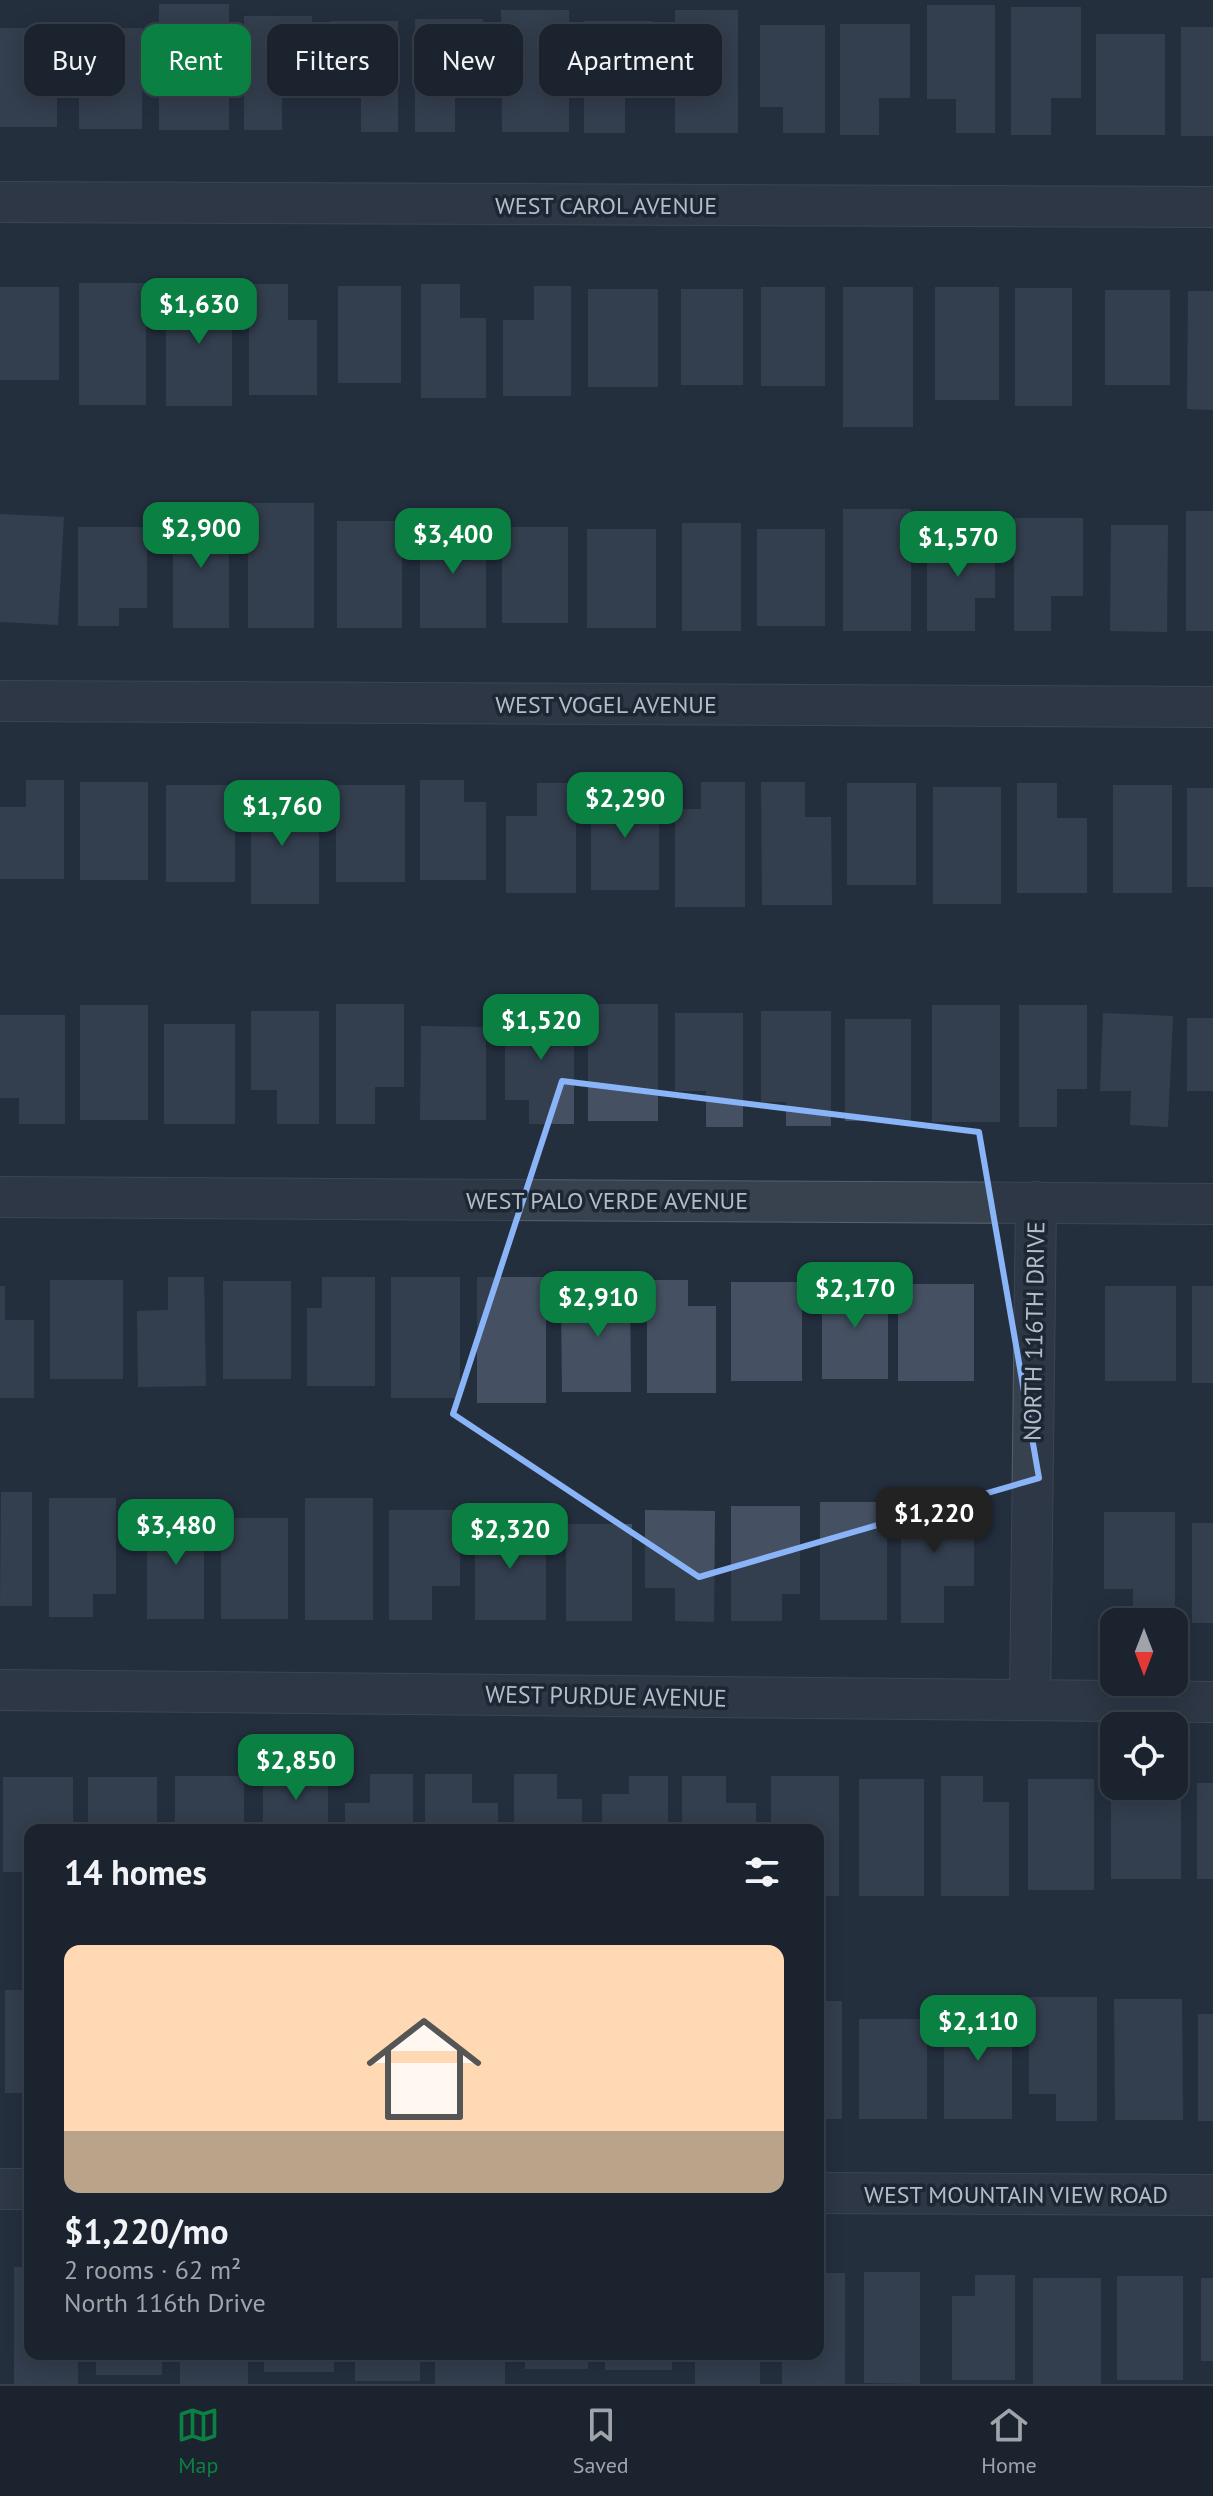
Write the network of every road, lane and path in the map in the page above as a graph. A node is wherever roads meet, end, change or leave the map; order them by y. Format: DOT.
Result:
graph roads {
  1 [pos="0,202"];
  2 [pos="1213,207"];
  3 [pos="0,701"];
  4 [pos="1213,707"];
  5 [pos="0,1197"];
  6 [pos="1036,1202"];
  7 [pos="1213,1204"];
  8 [pos="0,1690"];
  9 [pos="1030,1700"];
  10 [pos="1213,1702"];
  11 [pos="0,2189"];
  12 [pos="24,2189"];
  13 [pos="824,2193"];
  14 [pos="1213,2195"];
  1 -- 2 [label="street, WEST CAROL AVENUE"];
  3 -- 4 [label="street, WEST VOGEL AVENUE"];
  5 -- 6 [label="street, WEST PALO VERDE AVENUE"];
  6 -- 7 [label="street, WEST PALO VERDE AVENUE"];
  6 -- 9 [label="street, NORTH 116TH DRIVE"];
  8 -- 9 [label="street, WEST PURDUE AVENUE"];
  9 -- 10 [label="street, WEST PURDUE AVENUE"];
  11 -- 12 [label="street"];
  13 -- 14 [label="street, WEST MOUNTAIN VIEW ROAD"];
}
